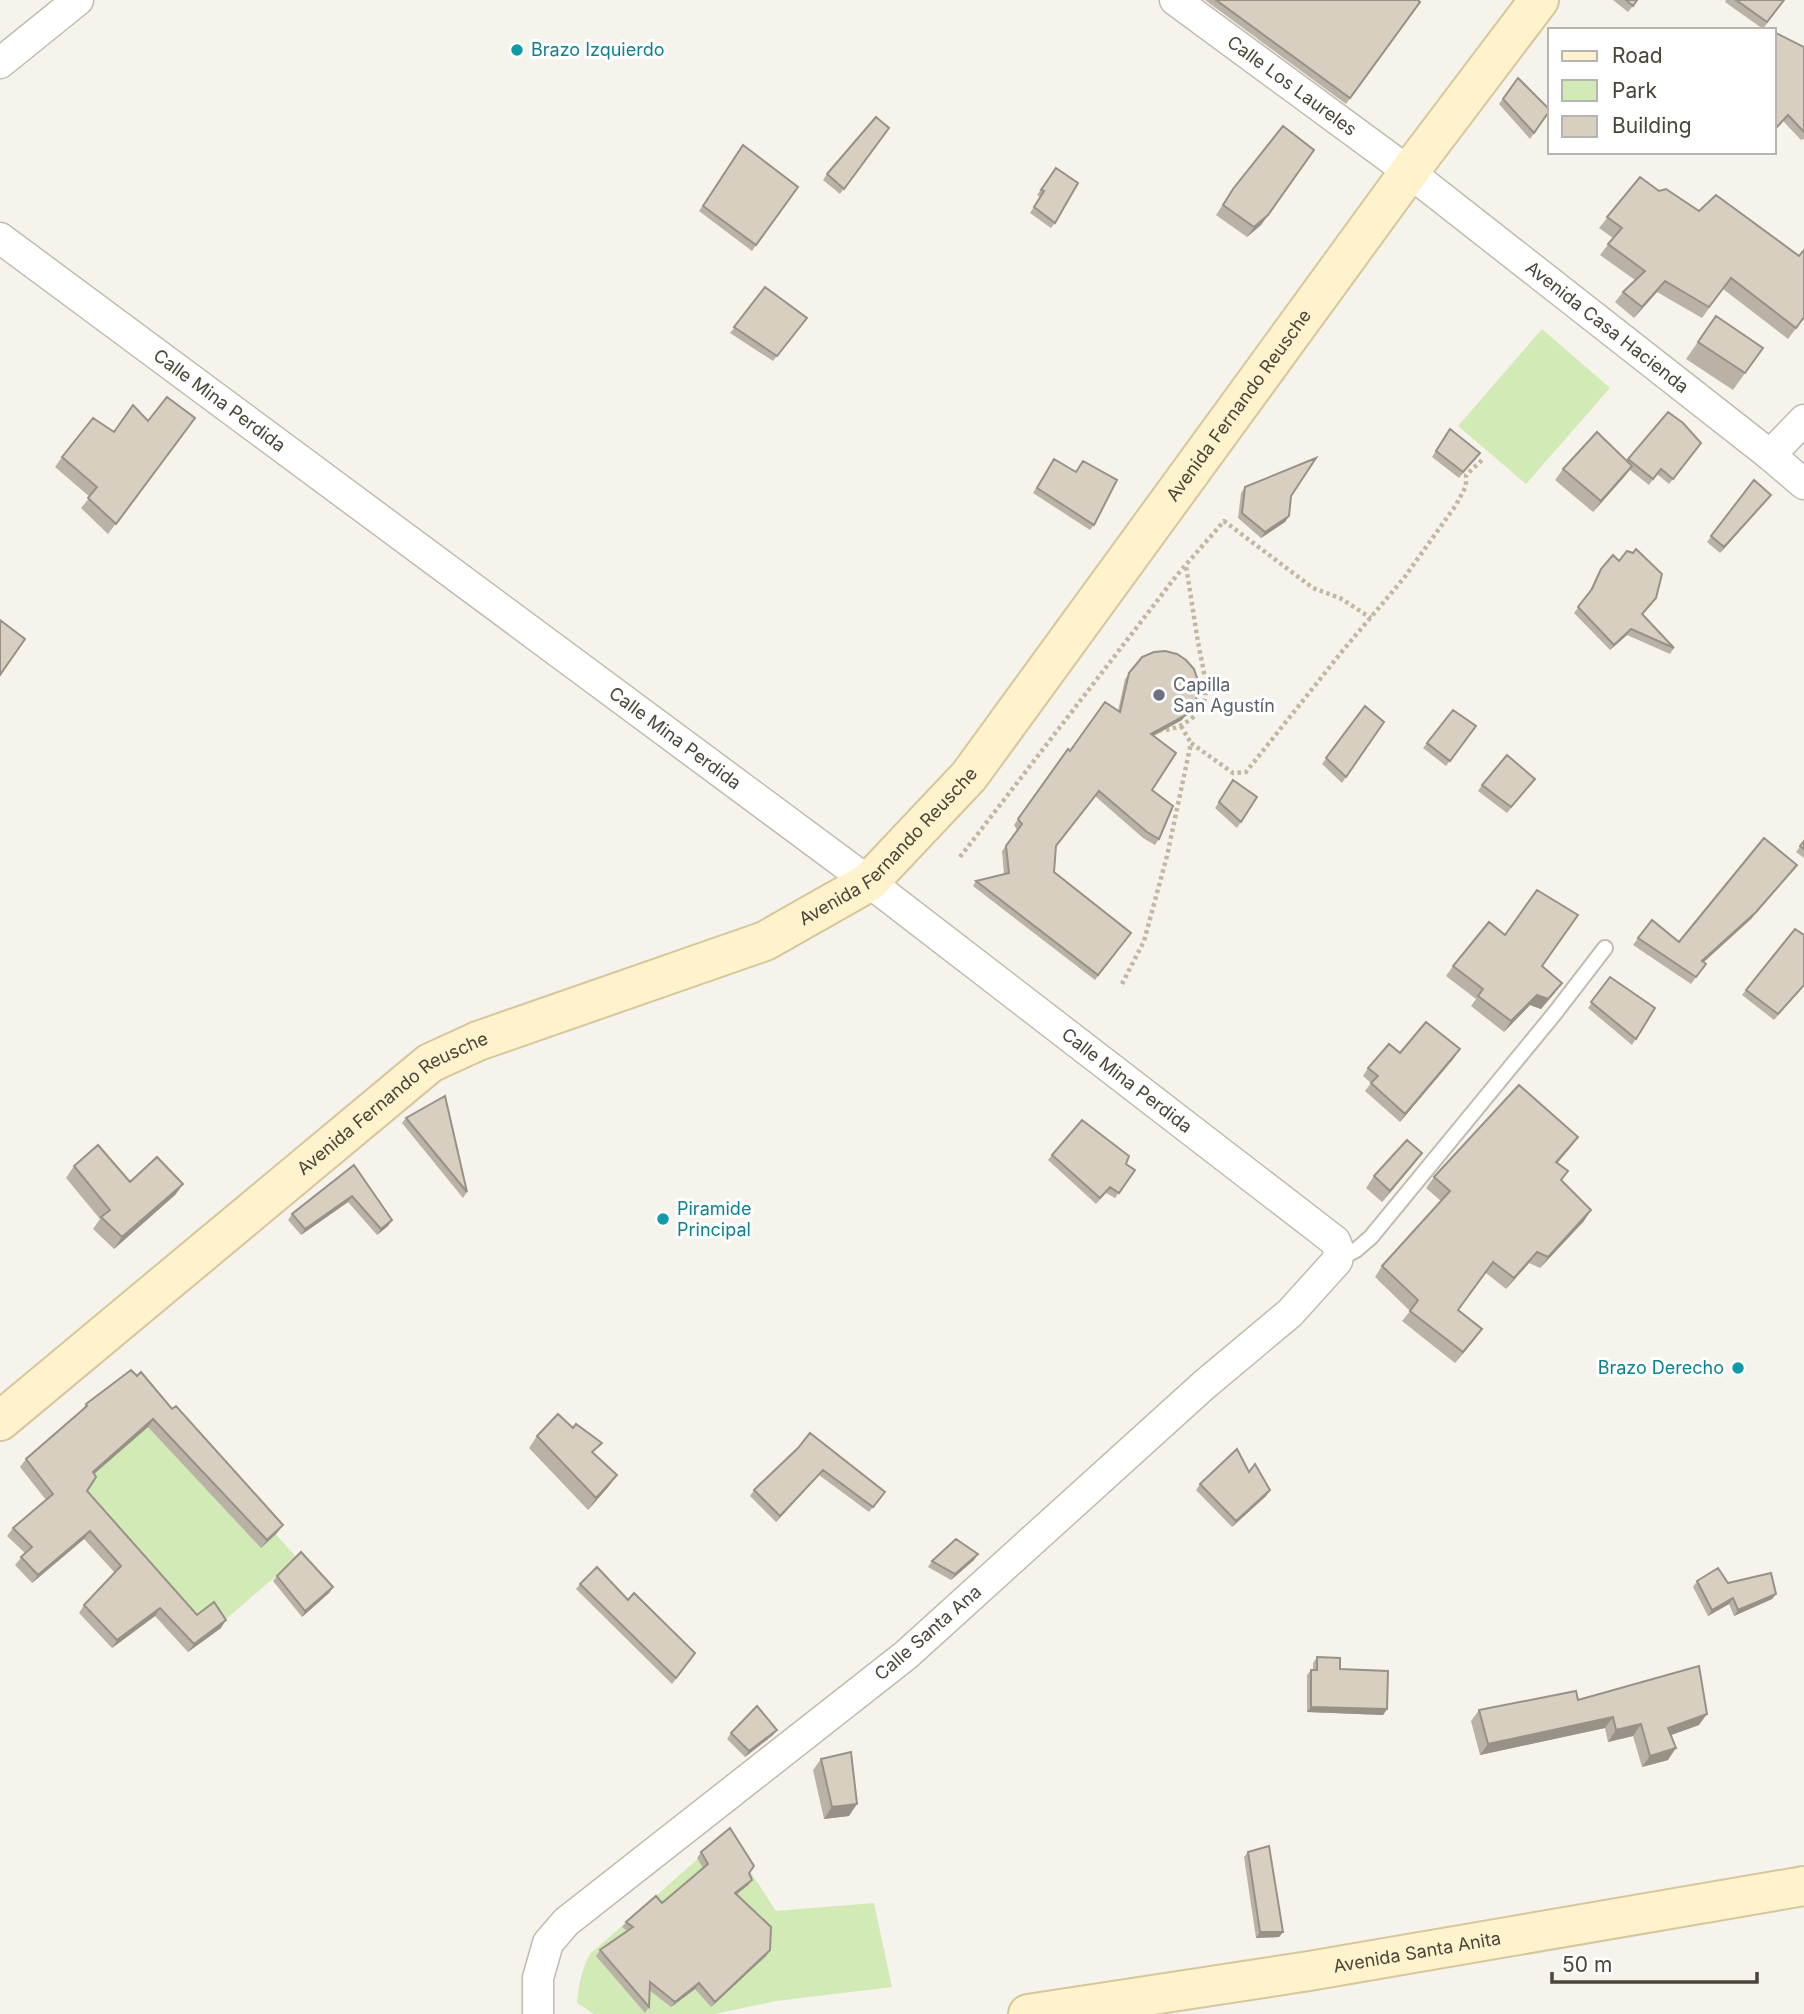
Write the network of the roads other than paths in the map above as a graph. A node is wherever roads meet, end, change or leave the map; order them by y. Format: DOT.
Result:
graph roads {
  1 [pos="78,0"];
  2 [pos="1175,0"];
  3 [pos="1539,0"];
  4 [pos="0,63"];
  5 [pos="1409,172"];
  6 [pos="0,238"];
  7 [pos="1804,420"];
  8 [pos="1770,455"];
  9 [pos="1804,484"];
  10 [pos="869,882"];
  11 [pos="1605,948"];
  12 [pos="1338,1256"];
  13 [pos="0,1420"];
  14 [pos="1804,1886"];
  15 [pos="538,2014"];
  16 [pos="1028,2014"];
  1 -- 4 [label="street"];
  2 -- 5 [label="street, Calle Los Laureles"];
  3 -- 5 [label="street, Avenida Fernando Reusche"];
  5 -- 8 [label="street, Avenida Casa Hacienda"];
  5 -- 10 [label="street, Avenida Fernando Reusche"];
  6 -- 10 [label="street, Calle Mina Perdida"];
  7 -- 8 [label="street"];
  8 -- 9 [label="street, Avenida Casa Hacienda"];
  10 -- 12 [label="street, Calle Mina Perdida"];
  10 -- 13 [label="street, Avenida Fernando Reusche"];
  11 -- 12 [label="lane"];
  12 -- 15 [label="street, Calle Santa Ana"];
  14 -- 16 [label="street, Avenida Santa Anita"];
}
